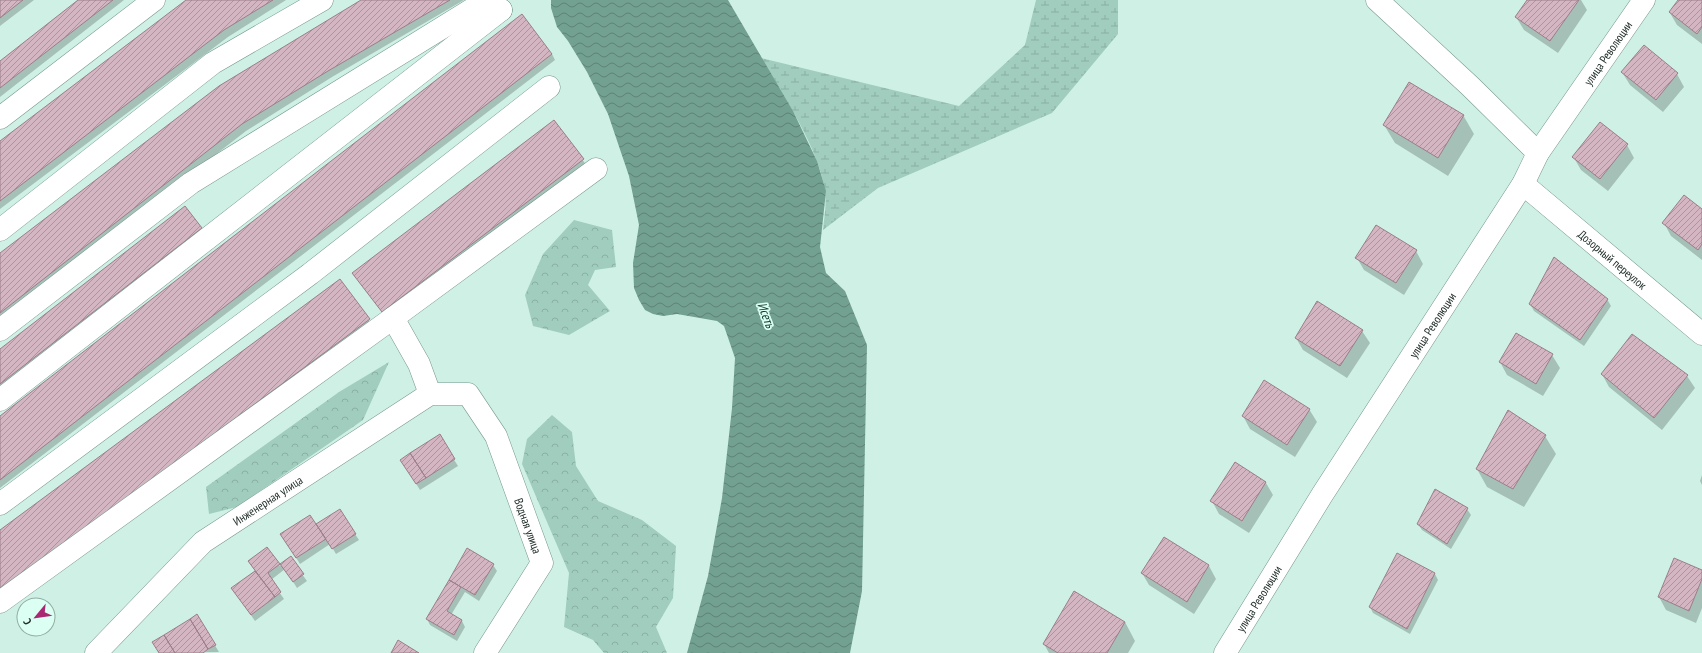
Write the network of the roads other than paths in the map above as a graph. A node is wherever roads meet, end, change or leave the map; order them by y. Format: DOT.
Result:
graph roads {
  1 [pos="154,0"];
  2 [pos="322,0"];
  3 [pos="1377,0"];
  4 [pos="1644,0"];
  5 [pos="549,87"];
  6 [pos="0,118"];
  7 [pos="1538,153"];
  8 [pos="596,169"];
  9 [pos="1523,184"];
  10 [pos="0,230"];
  11 [pos="393,318"];
  12 [pos="0,330"];
  13 [pos="1702,334"];
  14 [pos="430,394"];
  15 [pos="0,400"];
  16 [pos="0,504"];
  17 [pos="0,602"];
  18 [pos="96,653"];
  19 [pos="485,653"];
  20 [pos="1225,653"];
  1 -- 6 [label="street"];
  2 -- 10 [label="street"];
  3 -- 7 [label="street"];
  4 -- 7 [label="street, улица Революции"];
  5 -- 16 [label="street"];
  7 -- 9 [label="street, улица Революции"];
  8 -- 11 [label="street"];
  9 -- 13 [label="street, Дозорный переулок"];
  9 -- 20 [label="street, улица Революции"];
  11 -- 14 [label="street"];
  11 -- 17 [label="street"];
  12 -- 15 [label="street"];
  14 -- 18 [label="street, Инженерная улица"];
  14 -- 19 [label="street, Водная улица"];
}
